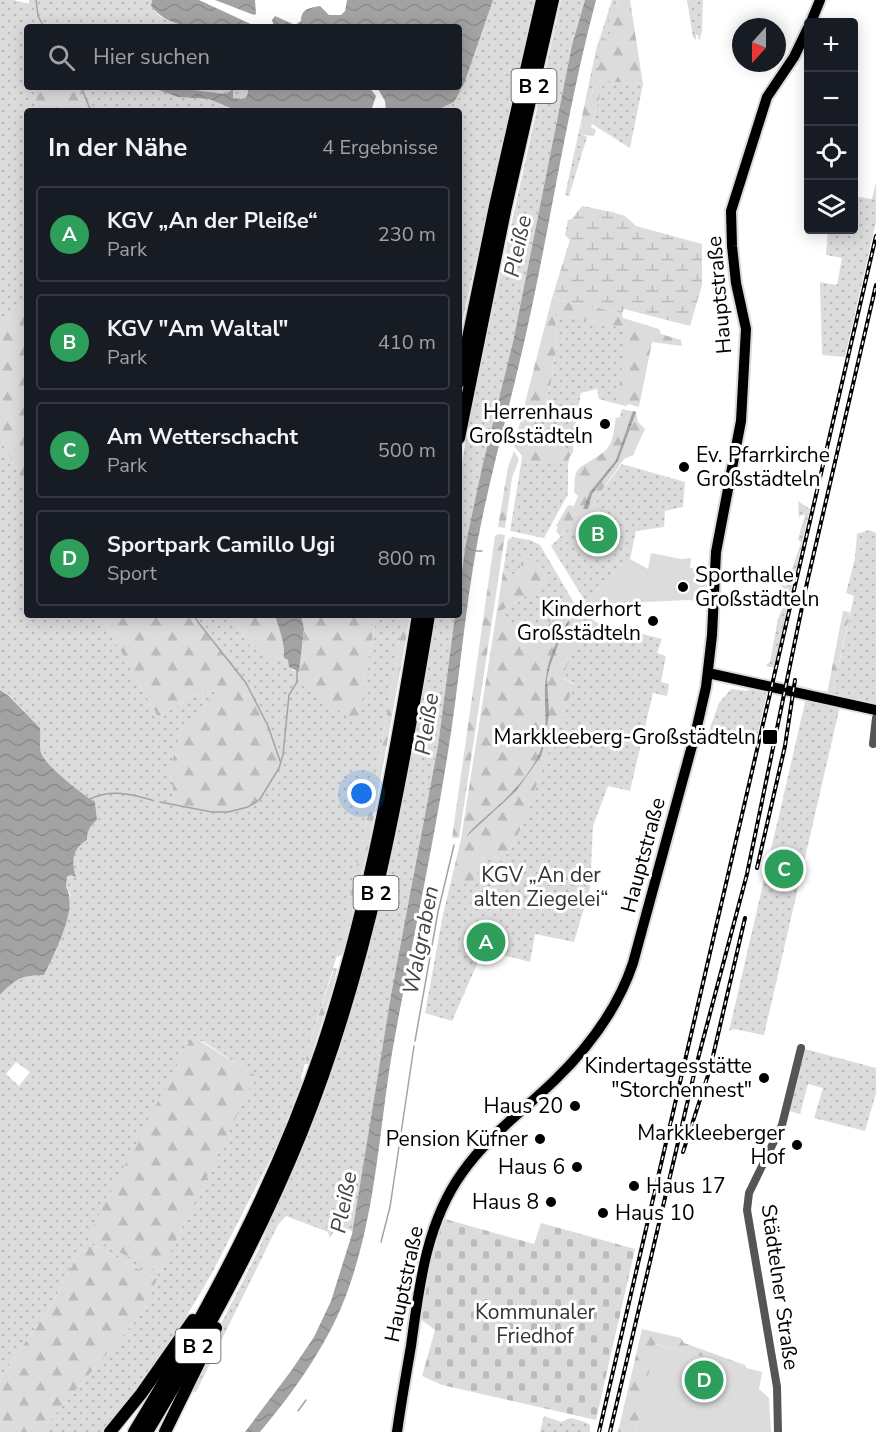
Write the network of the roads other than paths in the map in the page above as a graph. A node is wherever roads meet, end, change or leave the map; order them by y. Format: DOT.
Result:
graph roads {
  1 [pos="542,0"];
  2 [pos="553,0"];
  3 [pos="820,0"];
  4 [pos="813,18"];
  5 [pos="804,37"];
  6 [pos="462,367"];
  7 [pos="462,423"];
  8 [pos="417,618"];
  9 [pos="428,618"];
  10 [pos="708,673"];
  11 [pos="876,710"];
  12 [pos="876,718"];
  13 [pos="873,744"];
  14 [pos="801,1048"];
  15 [pos="245,1258"];
  16 [pos="224,1275"];
  17 [pos="110,1432"];
  18 [pos="134,1432"];
  19 [pos="147,1432"];
  20 [pos="165,1432"];
  21 [pos="397,1432"];
  22 [pos="778,1432"];
  1 -- 6 [label="highway, B 2"];
  2 -- 7 [label="highway, B 2"];
  3 -- 4 [label="main road"];
  5 -- 10 [label="main road, Hauptstraße"];
  8 -- 16 [label="highway, B 2"];
  9 -- 15 [label="highway, B 2"];
  10 -- 11 [label="main road"];
  10 -- 21 [label="main road, Hauptstraße"];
  12 -- 13 [label="street"];
  14 -- 22 [label="street, Städtelner Straße"];
  15 -- 19 [label="highway, B 2"];
  15 -- 20 [label="highway"];
  16 -- 17 [label="highway"];
  16 -- 18 [label="highway, B 2"];
}
